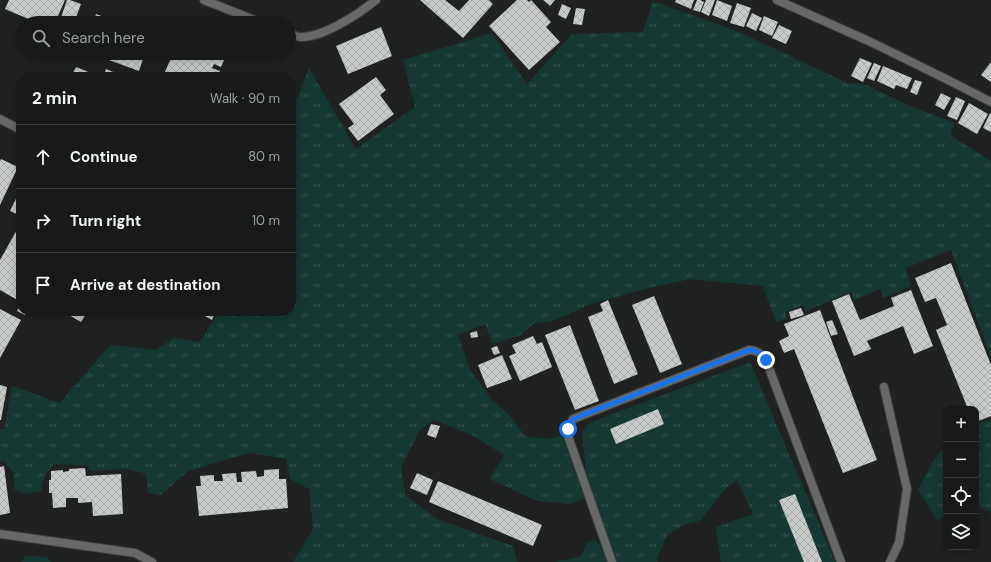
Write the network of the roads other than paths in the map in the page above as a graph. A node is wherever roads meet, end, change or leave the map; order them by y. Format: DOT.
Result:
graph roads {
  1 [pos="204,0"];
  2 [pos="376,0"];
  3 [pos="777,0"];
  4 [pos="244,16"];
  5 [pos="296,36"];
  6 [pos="991,102"];
  7 [pos="0,119"];
  8 [pos="16,127"];
  9 [pos="884,387"];
  10 [pos="0,534"];
  11 [pos="152,562"];
  12 [pos="612,562"];
  13 [pos="841,562"];
  14 [pos="890,562"];
  1 -- 4 [label="street"];
  2 -- 5 [label="street"];
  3 -- 6 [label="street"];
  7 -- 8 [label="street"];
  9 -- 14 [label="street"];
  10 -- 11 [label="street"];
  12 -- 13 [label="street"];
}
